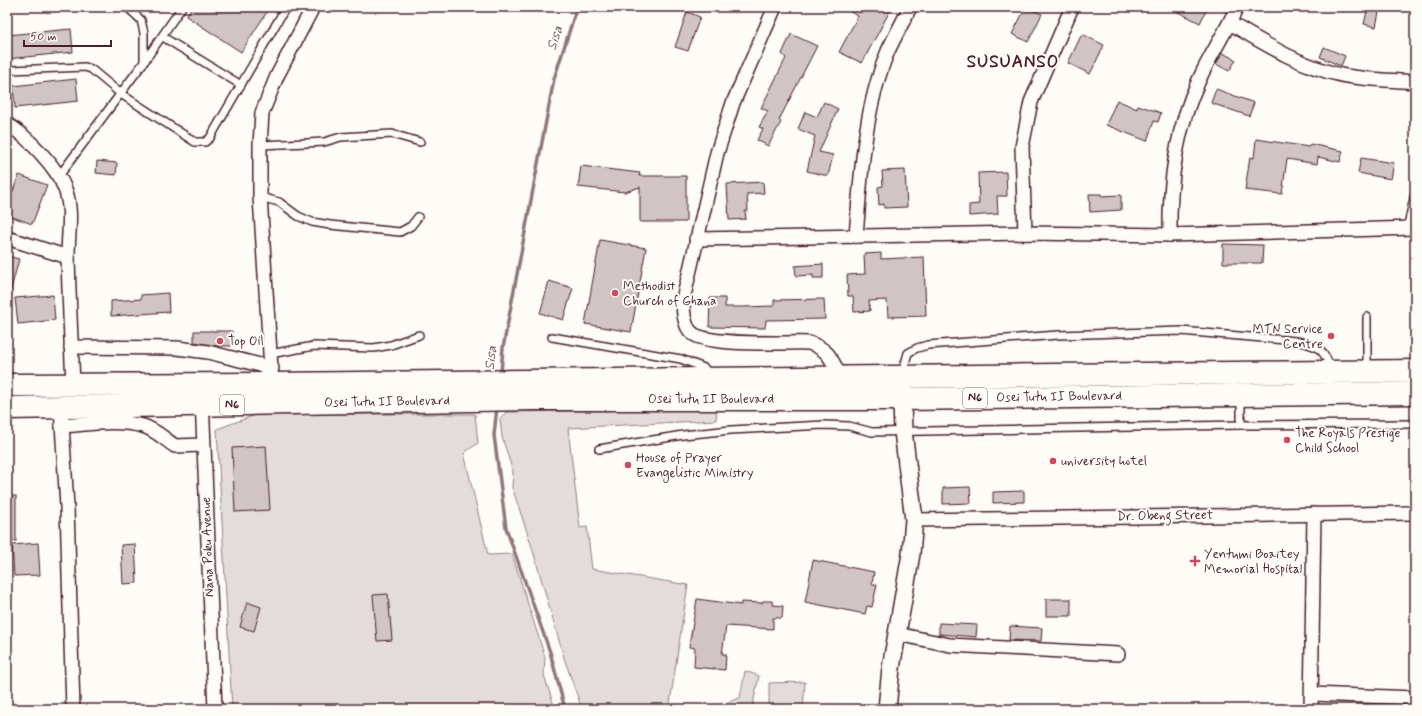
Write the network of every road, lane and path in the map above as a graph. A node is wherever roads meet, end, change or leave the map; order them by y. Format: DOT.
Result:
graph roads {
  1 [pos="127,7"];
  2 [pos="182,7"];
  3 [pos="286,7"];
  4 [pos="313,7"];
  5 [pos="775,7"];
  6 [pos="910,7"];
  7 [pos="1072,7"];
  8 [pos="1238,7"];
  9 [pos="1230,23"];
  10 [pos="163,37"];
  11 [pos="144,62"];
  12 [pos="11,70"];
  13 [pos="1415,82"];
  14 [pos="241,86"];
  15 [pos="121,94"];
  16 [pos="7,124"];
  17 [pos="420,142"];
  18 [pos="260,145"];
  19 [pos="59,176"];
  20 [pos="1415,194"];
  21 [pos="260,197"];
  22 [pos="418,217"];
  23 [pos="1411,228"];
  24 [pos="1025,233"];
  25 [pos="1170,235"];
  26 [pos="856,236"];
  27 [pos="7,238"];
  28 [pos="696,239"];
  29 [pos="68,257"];
  30 [pos="1367,317"];
  31 [pos="419,335"];
  32 [pos="552,337"];
  33 [pos="71,347"];
  34 [pos="270,354"];
  35 [pos="1367,371"];
  36 [pos="1415,371"];
  37 [pos="1330,372"];
  38 [pos="272,376"];
  39 [pos="902,376"];
  40 [pos="840,377"];
  41 [pos="717,379"];
  42 [pos="73,384"];
  43 [pos="7,385"];
  44 [pos="536,390"];
  45 [pos="456,391"];
  46 [pos="1415,393"];
  47 [pos="202,395"];
  48 [pos="1240,395"];
  49 [pos="901,399"];
  50 [pos="7,408"];
  51 [pos="62,417"];
  52 [pos="1415,424"];
  53 [pos="1241,425"];
  54 [pos="903,431"];
  55 [pos="204,445"];
  56 [pos="600,449"];
  57 [pos="1415,513"];
  58 [pos="1314,514"];
  59 [pos="914,520"];
  60 [pos="897,634"];
  61 [pos="1118,654"];
  62 [pos="1312,694"];
  63 [pos="1415,698"];
  64 [pos="73,709"];
  65 [pos="215,709"];
  66 [pos="887,709"];
  67 [pos="1311,709"];
  1 -- 11 [label="lane"];
  2 -- 10 [label="lane"];
  3 -- 14 [label="lane"];
  4 -- 18 [label="street"];
  5 -- 28 [label="street"];
  6 -- 26 [label="street"];
  7 -- 24 [label="street"];
  8 -- 9 [label="street"];
  9 -- 13 [label="street"];
  9 -- 25 [label="street"];
  10 -- 11 [label="lane"];
  10 -- 14 [label="lane"];
  11 -- 15 [label="lane"];
  12 -- 15 [label="lane"];
  14 -- 15 [label="lane"];
  15 -- 19 [label="lane"];
  16 -- 19 [label="street"];
  17 -- 18 [label="lane"];
  18 -- 21 [label="street"];
  19 -- 29 [label="street"];
  20 -- 23 [label="lane"];
  21 -- 22 [label="lane"];
  21 -- 34 [label="street"];
  23 -- 25 [label="street"];
  24 -- 25 [label="street"];
  24 -- 26 [label="street"];
  26 -- 28 [label="street"];
  27 -- 29 [label="street"];
  28 -- 40 [label="street"];
  29 -- 33 [label="street"];
  30 -- 35 [label="lane"];
  31 -- 34 [label="lane"];
  32 -- 41 [label="lane"];
  33 -- 38 [label="street"];
  33 -- 42 [label="street"];
  34 -- 38 [label="street"];
  35 -- 36 [label="highway, Osei Tutu II Boulevard / N6"];
  35 -- 37 [label="highway, Osei Tutu II Boulevard / N6"];
  37 -- 39 [label="highway, Osei Tutu II Boulevard / N6"];
  37 -- 39 [label="lane"];
  38 -- 45 [label="highway, Osei Tutu II Boulevard / N6"];
  38 -- 47 [label="highway, Osei Tutu II Boulevard / N6"];
  39 -- 40 [label="highway, Osei Tutu II Boulevard / N6"];
  39 -- 49 [label="street"];
  40 -- 41 [label="highway, Osei Tutu II Boulevard / N6"];
  41 -- 44 [label="highway, Osei Tutu II Boulevard / N6"];
  42 -- 43 [label="highway, Osei Tutu II Boulevard / N6"];
  42 -- 47 [label="highway, Osei Tutu II Boulevard / N6"];
  44 -- 45 [label="highway, Osei Tutu II Boulevard / N6"];
  44 -- 49 [label="highway, Osei Tutu II Boulevard / N6"];
  45 -- 47 [label="highway, Osei Tutu II Boulevard / N6"];
  46 -- 48 [label="highway, Osei Tutu II Boulevard / N6"];
  47 -- 51 [label="highway, Osei Tutu II Boulevard / N6"];
  47 -- 55 [label="street, Nana Poku Avenue"];
  48 -- 49 [label="highway, Osei Tutu II Boulevard / N6"];
  48 -- 53 [label="lane"];
  49 -- 54 [label="street"];
  50 -- 51 [label="highway, Osei Tutu II Boulevard / N6"];
  51 -- 55 [label="street"];
  51 -- 64 [label="street"];
  52 -- 53 [label="lane"];
  53 -- 54 [label="lane"];
  54 -- 56 [label="lane"];
  54 -- 59 [label="street"];
  55 -- 65 [label="street, Nana Poku Avenue"];
  57 -- 58 [label="street, Dr. Obeng Street"];
  58 -- 59 [label="street, Dr. Obeng Street"];
  58 -- 62 [label="street"];
  59 -- 60 [label="street"];
  60 -- 61 [label="street"];
  60 -- 66 [label="street"];
  62 -- 63 [label="street"];
  62 -- 67 [label="street"];
}
